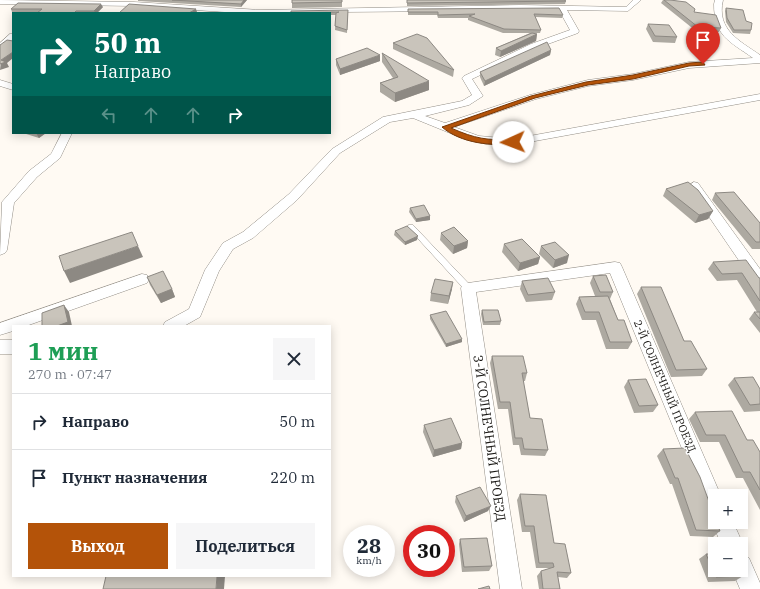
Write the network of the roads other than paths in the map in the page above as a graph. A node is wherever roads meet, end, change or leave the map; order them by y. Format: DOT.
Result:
graph roads {
  1 [pos="637,0"];
  2 [pos="719,0"];
  3 [pos="0,2"];
  4 [pos="50,4"];
  5 [pos="562,8"];
  6 [pos="41,12"];
  7 [pos="331,12"];
  8 [pos="12,37"];
  9 [pos="0,47"];
  10 [pos="760,60"];
  11 [pos="0,83"];
  12 [pos="12,87"];
  13 [pos="760,97"];
  14 [pos="414,115"];
  15 [pos="445,127"];
  16 [pos="67,134"];
  17 [pos="694,186"];
  18 [pos="411,227"];
  19 [pos="0,250"];
  20 [pos="142,279"];
  21 [pos="760,280"];
  22 [pos="468,288"];
  23 [pos="174,325"];
  24 [pos="0,329"];
  25 [pos="0,347"];
  26 [pos="12,347"];
  27 [pos="708,489"];
  28 [pos="746,577"];
  29 [pos="511,589"];
  30 [pos="751,589"];
  1 -- 5 [label="street"];
  2 -- 10 [label="street"];
  3 -- 4 [label="street"];
  4 -- 6 [label="street"];
  4 -- 7 [label="street"];
  5 -- 7 [label="street"];
  5 -- 14 [label="street"];
  8 -- 9 [label="street"];
  10 -- 15 [label="street"];
  11 -- 12 [label="street"];
  13 -- 15 [label="street"];
  14 -- 15 [label="street"];
  14 -- 23 [label="street"];
  16 -- 19 [label="street"];
  17 -- 21 [label="street"];
  18 -- 22 [label="lane"];
  20 -- 24 [label="street"];
  22 -- 27 [label="street, 2-Й СОЛНЕЧНЫЙ ПРОЕЗД"];
  22 -- 29 [label="street, 3-Й СОЛНЕЧНЫЙ ПРОЕЗД"];
  25 -- 26 [label="street"];
  28 -- 30 [label="street"];
}
